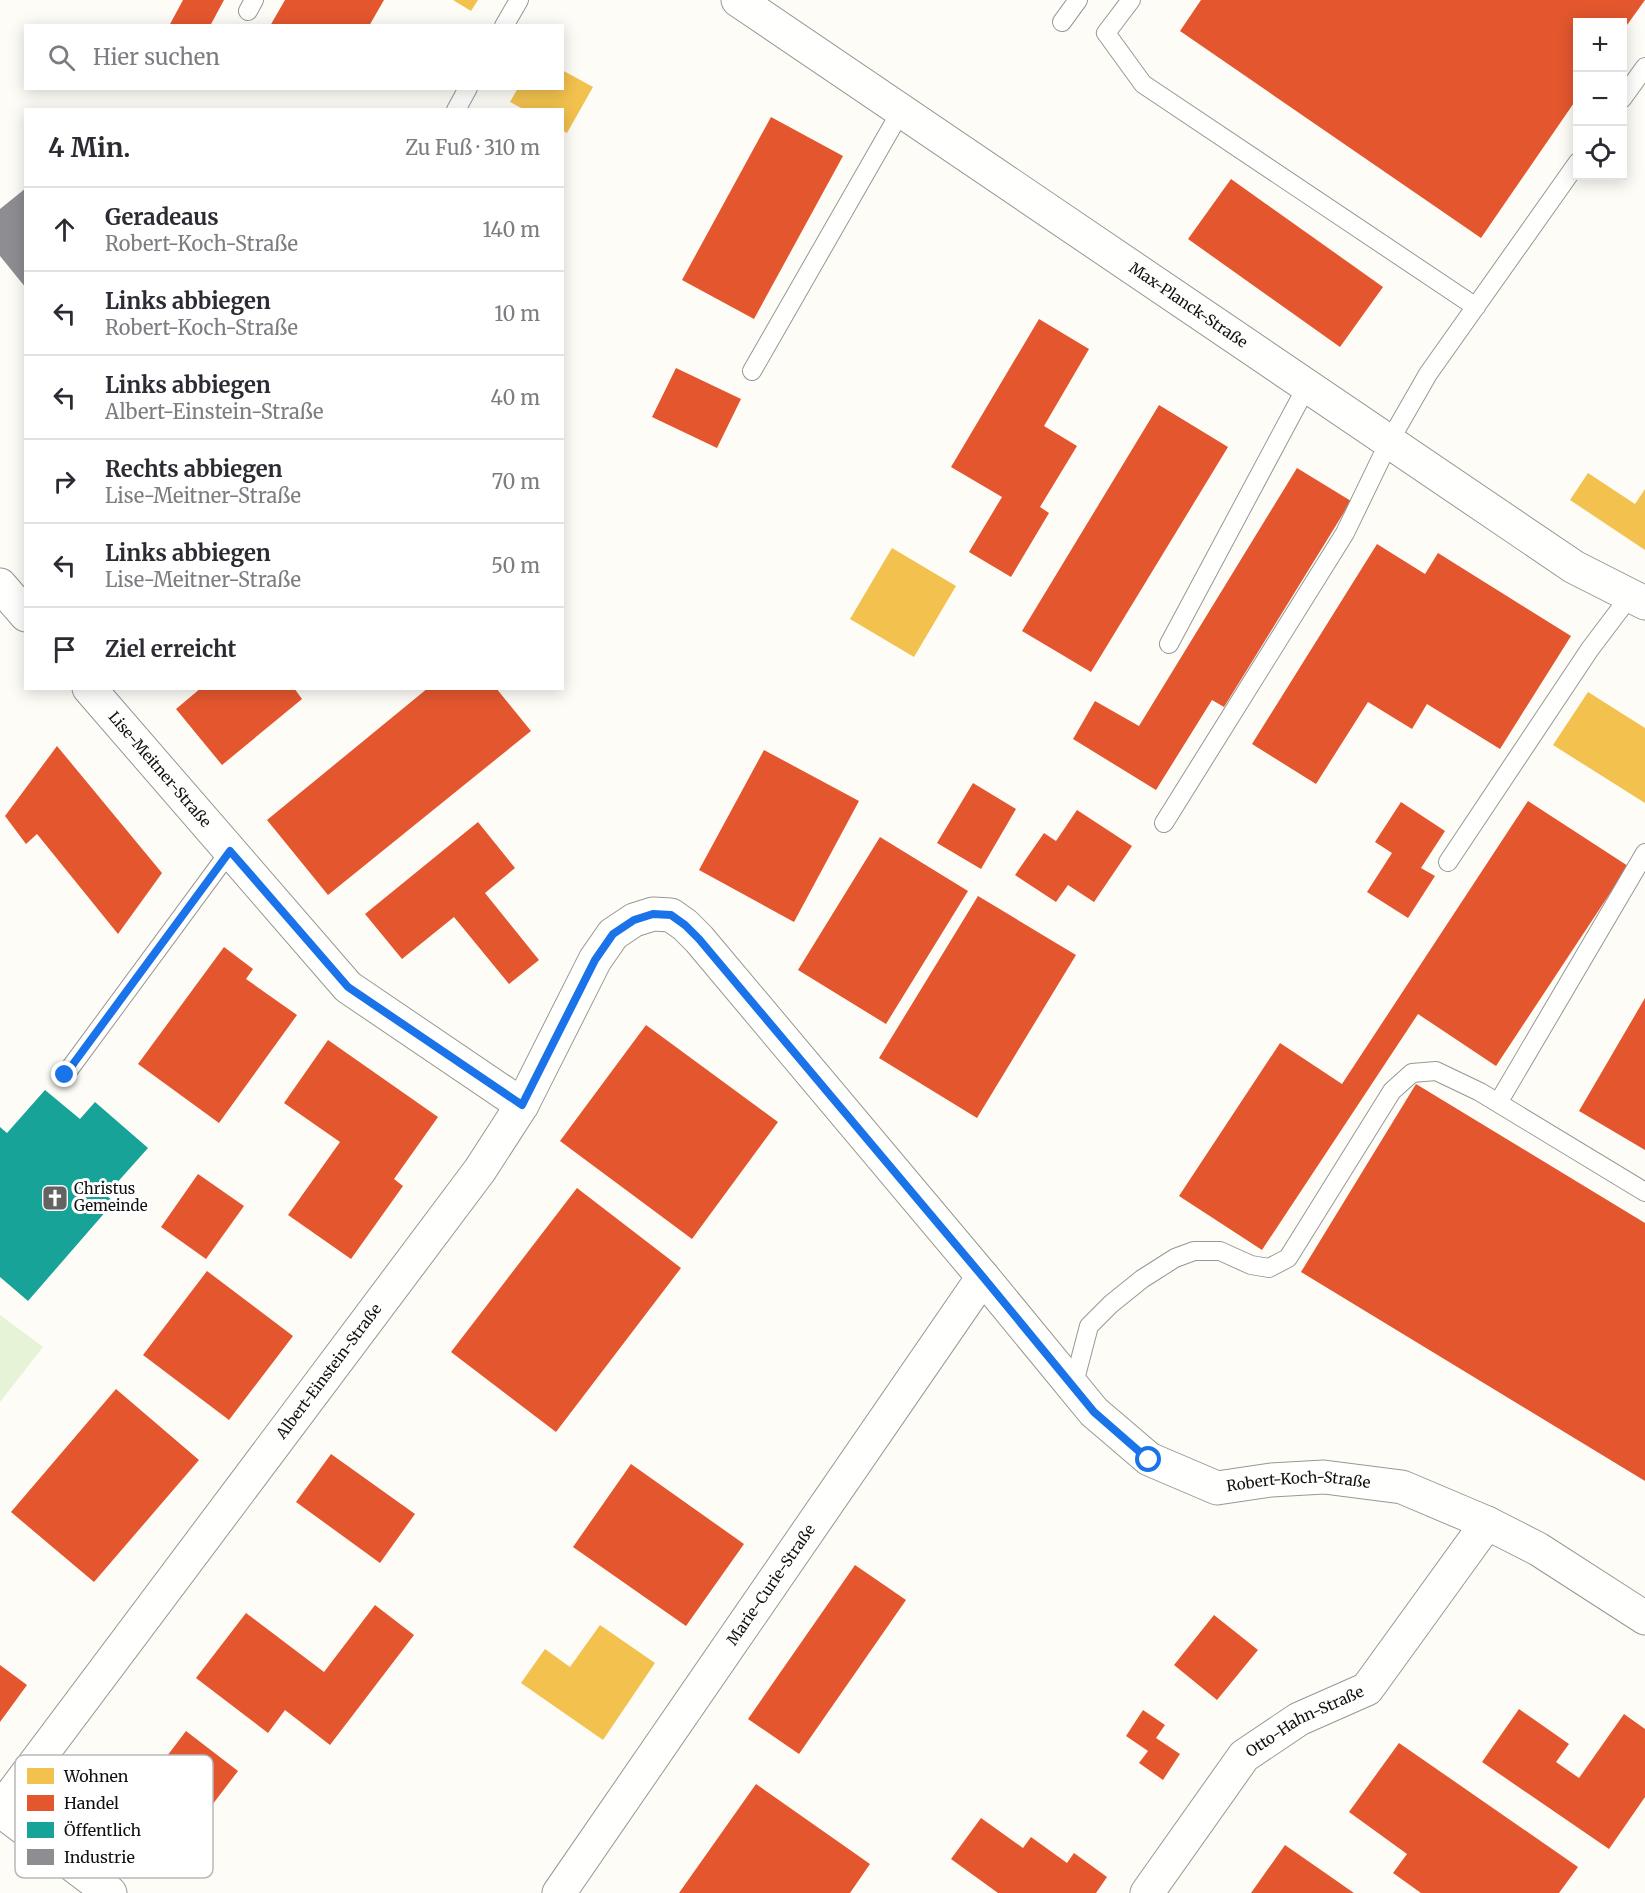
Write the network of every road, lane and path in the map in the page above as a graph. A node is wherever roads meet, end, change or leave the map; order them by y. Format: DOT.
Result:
graph roads {
  1 [pos="519,0"];
  2 [pos="738,0"];
  3 [pos="1078,0"];
  4 [pos="1131,0"];
  5 [pos="1062,22"];
  6 [pos="505,24"];
  7 [pos="1645,67"];
  8 [pos="467,90"];
  9 [pos="1627,93"];
  10 [pos="457,108"];
  11 [pos="901,111"];
  12 [pos="1573,169"];
  13 [pos="1476,307"];
  14 [pos="752,371"];
  15 [pos="1307,386"];
  16 [pos="1389,442"];
  17 [pos="0,585"];
  18 [pos="1638,600"];
  19 [pos="24,613"];
  20 [pos="1169,644"];
  21 [pos="92,690"];
  22 [pos="1164,823"];
  23 [pos="230,851"];
  24 [pos="1645,854"];
  25 [pos="1448,862"];
  26 [pos="634,920"];
  27 [pos="65,1075"];
  28 [pos="1498,1103"];
  29 [pos="522,1105"];
  30 [pos="1645,1192"];
  31 [pos="983,1277"];
  32 [pos="1073,1387"];
  33 [pos="1487,1523"];
  34 [pos="1645,1618"];
  35 [pos="41,1755"];
  36 [pos="15,1790"];
  37 [pos="0,1810"];
  38 [pos="15,1821"];
  39 [pos="90,1878"];
  40 [pos="110,1893"];
  41 [pos="559,1893"];
  42 [pos="1146,1893"];
  1 -- 6 [label="lane"];
  2 -- 11 [label="street, Max-Planck-Straße"];
  3 -- 5 [label="lane"];
  4 -- 13 [label="lane"];
  7 -- 9 [label="lane"];
  8 -- 10 [label="lane"];
  11 -- 14 [label="lane"];
  11 -- 15 [label="street, Max-Planck-Straße"];
  12 -- 13 [label="lane"];
  13 -- 16 [label="lane"];
  15 -- 16 [label="street, Max-Planck-Straße"];
  15 -- 20 [label="lane"];
  16 -- 18 [label="street, Max-Planck-Straße"];
  16 -- 22 [label="lane"];
  17 -- 19 [label="street"];
  18 -- 25 [label="lane"];
  21 -- 23 [label="street, Lise-Meitner-Straße"];
  23 -- 27 [label="lane"];
  23 -- 29 [label="street, Lise-Meitner-Straße"];
  24 -- 28 [label="lane"];
  26 -- 29 [label="street, Albert-Einstein-Straße"];
  26 -- 31 [label="street, Robert-Koch-Straße"];
  28 -- 30 [label="lane"];
  28 -- 32 [label="lane"];
  29 -- 35 [label="street, Albert-Einstein-Straße"];
  31 -- 32 [label="street, Robert-Koch-Straße"];
  31 -- 41 [label="street, Marie-Curie-Straße"];
  32 -- 33 [label="street, Robert-Koch-Straße"];
  33 -- 34 [label="street, Robert-Koch-Straße"];
  33 -- 42 [label="street, Otto-Hahn-Straße"];
  36 -- 37 [label="street, Albert-Einstein-Straße"];
  37 -- 38 [label="street"];
  39 -- 40 [label="street"];
}
